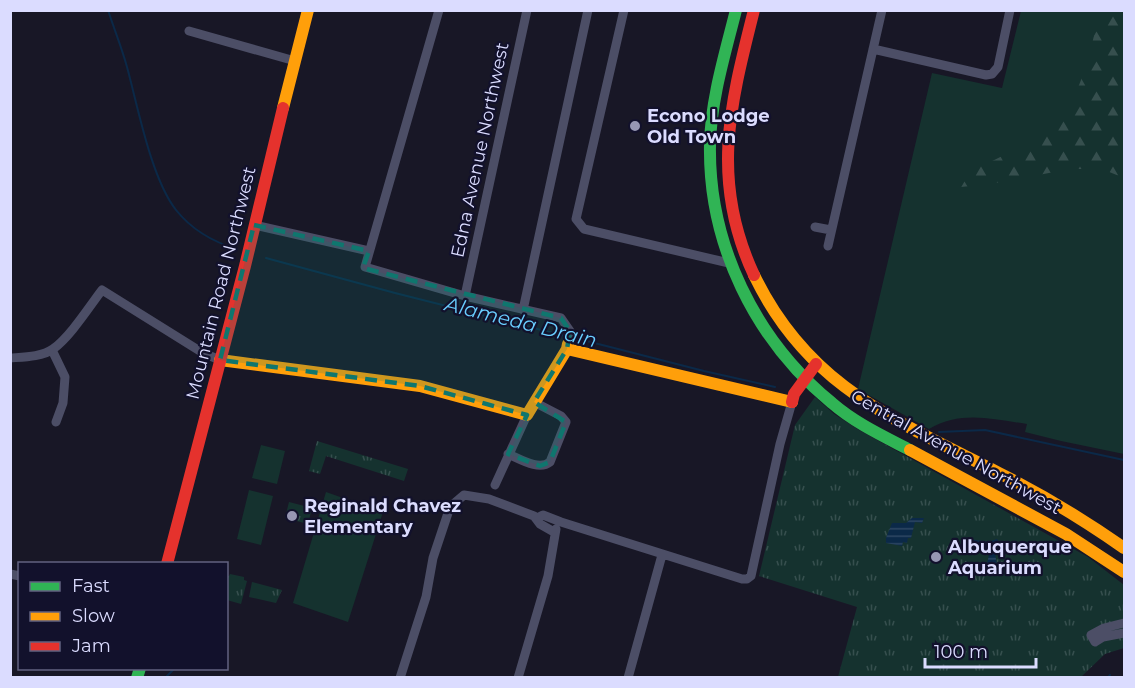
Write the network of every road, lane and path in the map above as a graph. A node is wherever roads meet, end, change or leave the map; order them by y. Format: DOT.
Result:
graph roads {
  1 [pos="308,10"];
  2 [pos="439,10"];
  3 [pos="527,10"];
  4 [pos="588,10"];
  5 [pos="624,10"];
  6 [pos="736,10"];
  7 [pos="754,10"];
  8 [pos="882,10"];
  9 [pos="1010,10"];
  10 [pos="189,31"];
  11 [pos="873,50"];
  12 [pos="295,61"];
  13 [pos="254,225"];
  14 [pos="815,227"];
  15 [pos="831,231"];
  16 [pos="828,246"];
  17 [pos="369,251"];
  18 [pos="729,263"];
  19 [pos="465,296"];
  20 [pos="523,310"];
  21 [pos="567,347"];
  22 [pos="52,350"];
  23 [pos="10,358"];
  24 [pos="220,360"];
  25 [pos="819,367"];
  26 [pos="807,382"];
  27 [pos="534,402"];
  28 [pos="792,402"];
  29 [pos="527,415"];
  30 [pos="56,422"];
  31 [pos="508,454"];
  32 [pos="495,485"];
  33 [pos="537,518"];
  34 [pos="561,522"];
  35 [pos="554,532"];
  36 [pos="1125,548"];
  37 [pos="662,555"];
  38 [pos="168,562"];
  39 [pos="1125,572"];
  40 [pos="1125,623"];
  41 [pos="1125,633"];
  42 [pos="400,678"];
  43 [pos="518,678"];
  44 [pos="628,678"];
  1 -- 12 [label="main road, Mountain Road Northwest"];
  2 -- 17 [label="street"];
  3 -- 19 [label="street, Edna Avenue Northwest"];
  4 -- 20 [label="street"];
  5 -- 18 [label="street"];
  6 -- 18 [label="main road, Central Avenue Northwest"];
  7 -- 25 [label="main road"];
  8 -- 11 [label="street"];
  9 -- 11 [label="street"];
  10 -- 12 [label="street"];
  11 -- 15 [label="street"];
  12 -- 13 [label="main road, Mountain Road Northwest"];
  13 -- 17 [label="street"];
  13 -- 24 [label="main road, Mountain Road Northwest"];
  14 -- 15 [label="street"];
  15 -- 16 [label="street"];
  17 -- 19 [label="street"];
  18 -- 26 [label="main road, Central Avenue Northwest"];
  19 -- 20 [label="street"];
  20 -- 21 [label="street"];
  21 -- 27 [label="main road"];
  21 -- 28 [label="main road"];
  22 -- 23 [label="street"];
  22 -- 24 [label="street"];
  22 -- 30 [label="street"];
  24 -- 29 [label="main road"];
  24 -- 38 [label="main road, Mountain Road Northwest"];
  25 -- 26 [label="main road"];
  25 -- 36 [label="main road"];
  26 -- 28 [label="main road"];
  26 -- 39 [label="main road, Central Avenue Northwest"];
  27 -- 29 [label="main road"];
  27 -- 31 [label="street"];
  28 -- 37 [label="street"];
  29 -- 31 [label="street"];
  31 -- 32 [label="street"];
  33 -- 34 [label="street"];
  33 -- 35 [label="street"];
  33 -- 42 [label="street"];
  34 -- 35 [label="street"];
  34 -- 37 [label="street"];
  35 -- 43 [label="street"];
  37 -- 44 [label="street"];
  40 -- 41 [label="street"];
}
